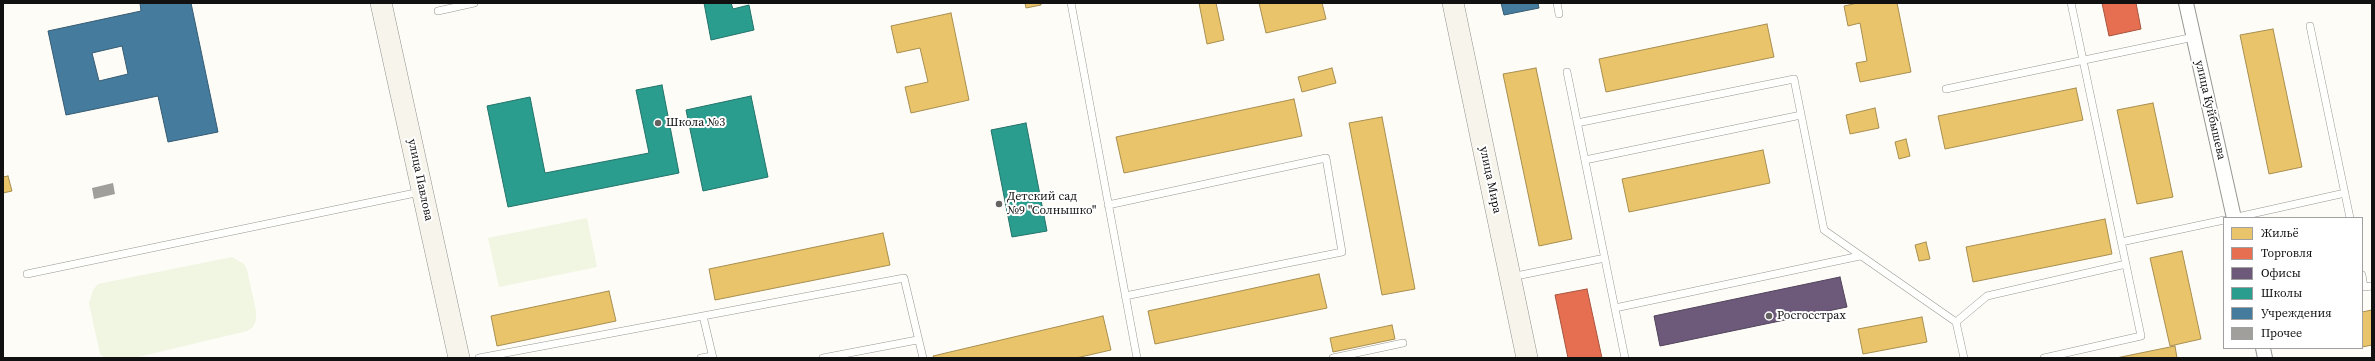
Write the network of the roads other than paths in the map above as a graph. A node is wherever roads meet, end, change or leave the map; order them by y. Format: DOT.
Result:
graph roads {
  1 [pos="382,3"];
  2 [pos="474,3"];
  3 [pos="1071,3"];
  4 [pos="1453,3"];
  5 [pos="1557,3"];
  6 [pos="2072,3"];
  7 [pos="2186,3"];
  8 [pos="438,11"];
  9 [pos="1559,14"];
  10 [pos="2310,26"];
  11 [pos="2194,37"];
  12 [pos="2083,60"];
  13 [pos="1567,72"];
  14 [pos="1946,89"];
  15 [pos="1801,115"];
  16 [pos="1577,123"];
  17 [pos="1585,160"];
  18 [pos="423,192"];
  19 [pos="2345,193"];
  20 [pos="1108,205"];
  21 [pos="2234,217"];
  22 [pos="2238,217"];
  23 [pos="2350,217"];
  24 [pos="2223,220"];
  25 [pos="2121,242"];
  26 [pos="1860,256"];
  27 [pos="1605,258"];
  28 [pos="2126,264"];
  29 [pos="27,274"];
  30 [pos="1510,277"];
  31 [pos="2363,281"];
  32 [pos="2372,286"];
  33 [pos="1125,296"];
  34 [pos="1615,308"];
  35 [pos="703,316"];
  36 [pos="1956,322"];
  37 [pos="917,340"];
  38 [pos="1403,343"];
  39 [pos="713,357"];
  40 [pos="459,358"];
  41 [pos="479,358"];
  42 [pos="702,358"];
  43 [pos="823,358"];
  44 [pos="923,358"];
  45 [pos="1137,358"];
  46 [pos="1333,358"];
  47 [pos="1527,358"];
  48 [pos="1625,358"];
  49 [pos="1964,358"];
  50 [pos="2044,358"];
  1 -- 18 [label="street, улица Павлова"];
  2 -- 8 [label="lane"];
  3 -- 20 [label="lane"];
  4 -- 30 [label="street, улица Мира"];
  5 -- 9 [label="lane"];
  6 -- 12 [label="lane"];
  7 -- 11 [label="street, улица Куйбышева"];
  10 -- 19 [label="lane"];
  11 -- 12 [label="lane"];
  11 -- 21 [label="street, улица Куйбышева"];
  12 -- 14 [label="lane"];
  12 -- 25 [label="lane"];
  13 -- 16 [label="lane"];
  15 -- 16 [label="lane"];
  15 -- 17 [label="lane"];
  15 -- 26 [label="lane"];
  16 -- 17 [label="lane"];
  17 -- 27 [label="lane"];
  18 -- 29 [label="lane"];
  18 -- 40 [label="street, улица Павлова"];
  19 -- 22 [label="lane"];
  19 -- 23 [label="lane"];
  20 -- 33 [label="lane"];
  20 -- 33 [label="lane"];
  24 -- 25 [label="lane"];
  25 -- 28 [label="lane"];
  26 -- 34 [label="lane"];
  26 -- 36 [label="lane"];
  27 -- 30 [label="lane"];
  27 -- 34 [label="lane"];
  28 -- 36 [label="lane"];
  28 -- 50 [label="lane"];
  30 -- 47 [label="street, улица Мира"];
  31 -- 32 [label="lane"];
  33 -- 45 [label="lane"];
  34 -- 48 [label="lane"];
  35 -- 37 [label="lane"];
  35 -- 39 [label="lane"];
  35 -- 41 [label="lane"];
  36 -- 49 [label="lane"];
  37 -- 43 [label="lane"];
  37 -- 44 [label="lane"];
  38 -- 46 [label="lane"];
  39 -- 42 [label="lane"];
}
